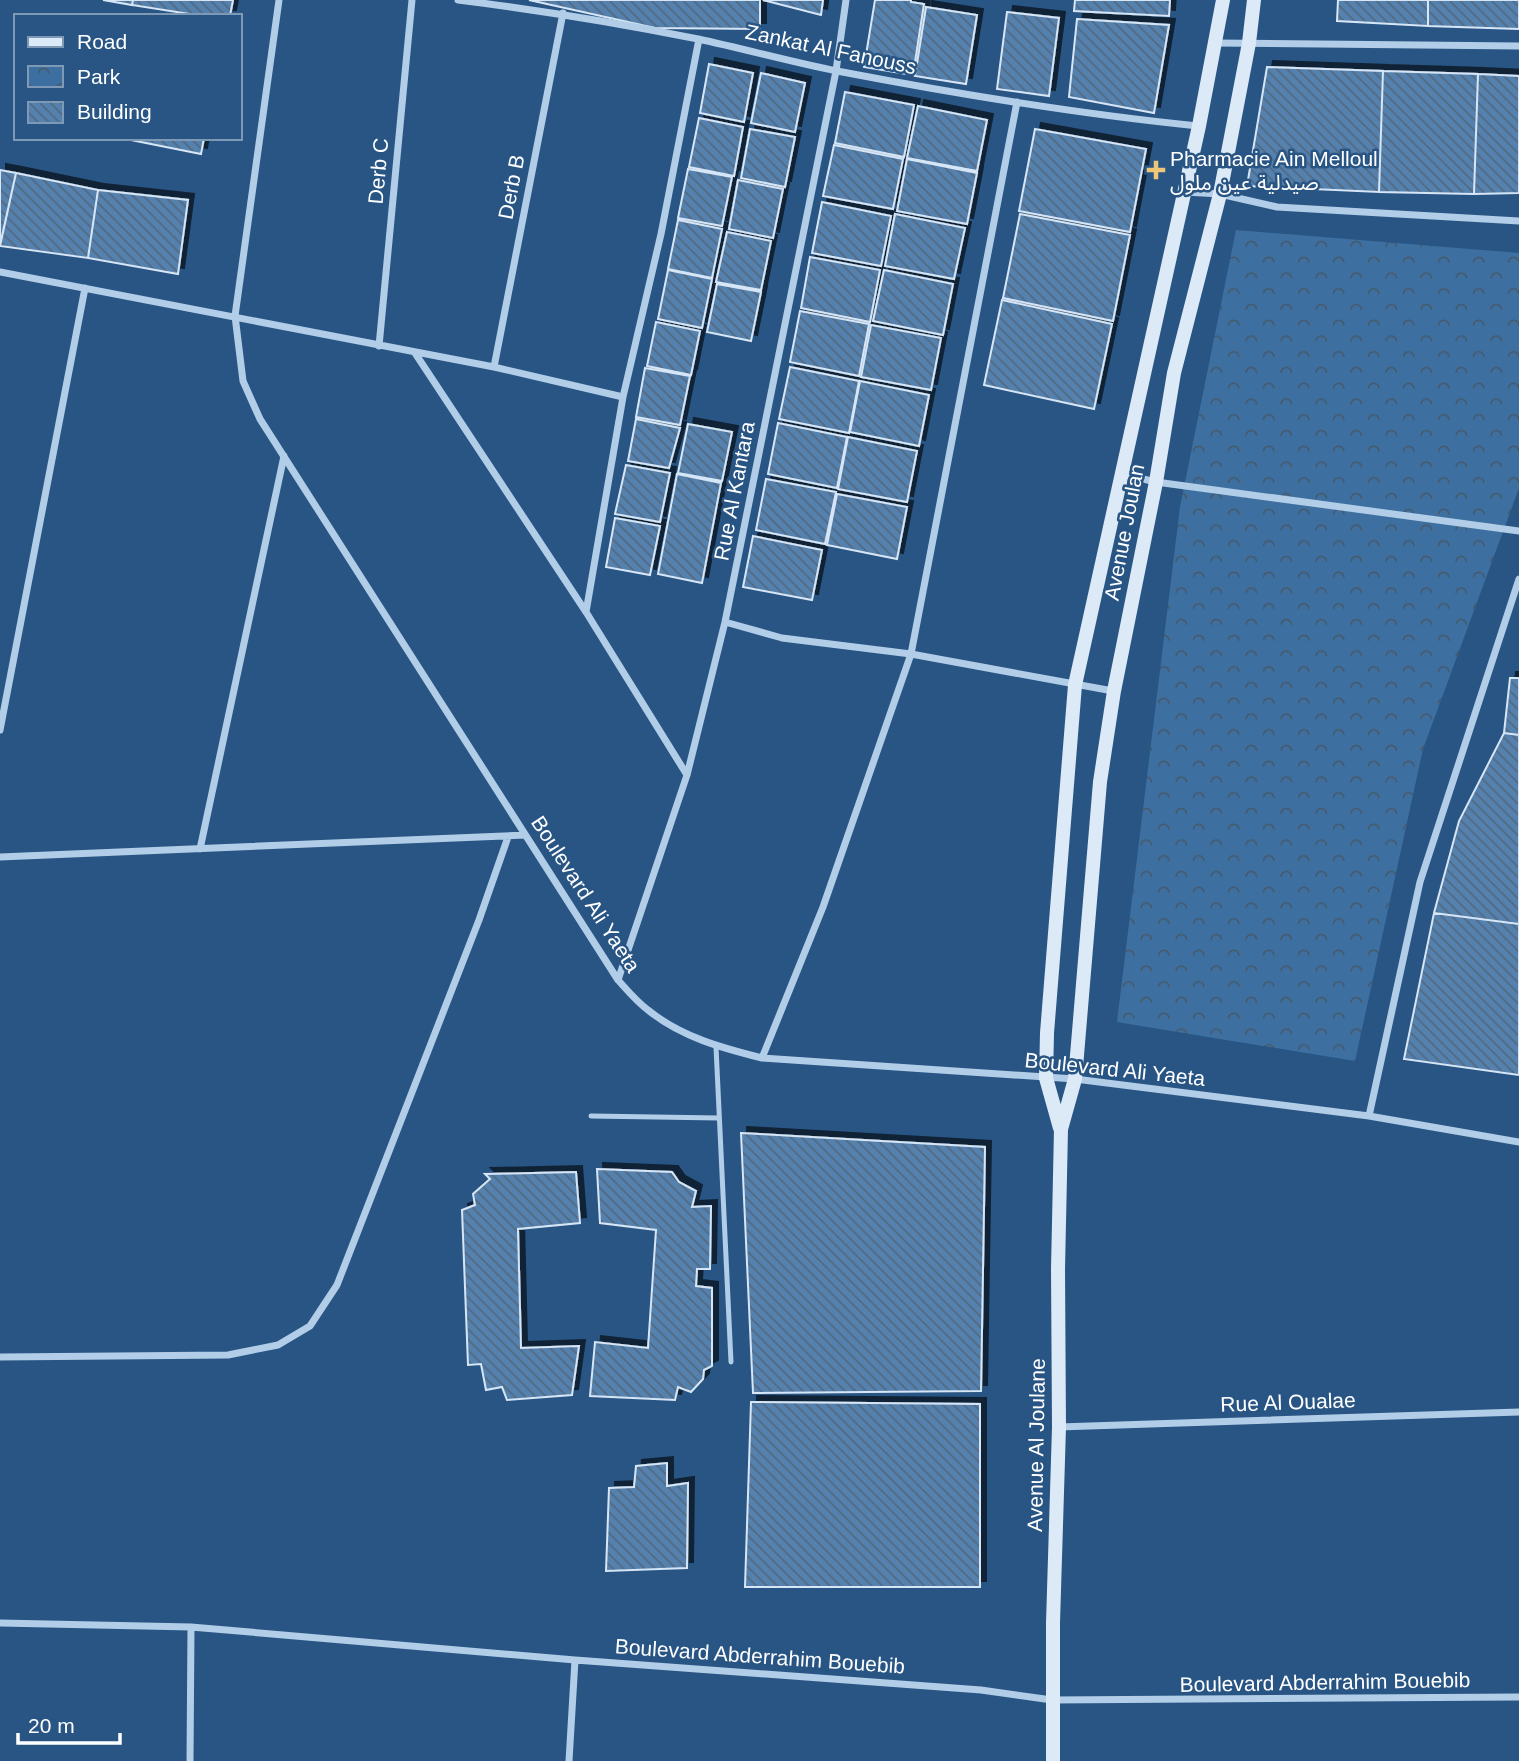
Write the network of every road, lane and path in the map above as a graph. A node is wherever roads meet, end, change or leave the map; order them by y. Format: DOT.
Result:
graph roads {
  1 [pos="279,0"];
  2 [pos="412,0"];
  3 [pos="458,0"];
  4 [pos="846,0"];
  5 [pos="1223,0"];
  6 [pos="1254,0"];
  7 [pos="563,13"];
  8 [pos="699,39"];
  9 [pos="1215,43"];
  10 [pos="1249,43"];
  11 [pos="1519,46"];
  12 [pos="836,71"];
  13 [pos="1017,102"];
  14 [pos="1199,126"];
  15 [pos="1184,192"];
  16 [pos="1220,194"];
  17 [pos="1519,221"];
  18 [pos="0,272"];
  19 [pos="85,288"];
  20 [pos="234,316"];
  21 [pos="379,346"];
  22 [pos="415,353"];
  23 [pos="494,367"];
  24 [pos="623,397"];
  25 [pos="284,456"];
  26 [pos="1122,474"];
  27 [pos="1156,482"];
  28 [pos="1519,531"];
  29 [pos="1519,579"];
  30 [pos="586,612"];
  31 [pos="725,622"];
  32 [pos="911,654"];
  33 [pos="1075,685"];
  34 [pos="1114,691"];
  35 [pos="0,730"];
  36 [pos="687,775"];
  37 [pos="525,835"];
  38 [pos="508,837"];
  39 [pos="200,849"];
  40 [pos="0,857"];
  41 [pos="618,980"];
  42 [pos="716,1047"];
  43 [pos="762,1058"];
  44 [pos="1046,1078"];
  45 [pos="1075,1079"];
  46 [pos="591,1116"];
  47 [pos="1369,1116"];
  48 [pos="719,1118"];
  49 [pos="1061,1129"];
  50 [pos="1519,1142"];
  51 [pos="0,1357"];
  52 [pos="730,1362"];
  53 [pos="1519,1412"];
  54 [pos="1059,1427"];
  55 [pos="0,1623"];
  56 [pos="191,1627"];
  57 [pos="575,1660"];
  58 [pos="1519,1697"];
  59 [pos="1052,1700"];
  60 [pos="190,1761"];
  61 [pos="569,1761"];
  62 [pos="1052,1761"];
  1 -- 20 [label="street, Boulevard Ali Yaeta"];
  2 -- 21 [label="street, Derb C"];
  3 -- 7 [label="street, Zankat Al Fanouss"];
  4 -- 12 [label="street, Rue Al Kantara"];
  5 -- 9 [label="street, Avenue Joulan"];
  6 -- 10 [label="street, Avenue Joulan"];
  7 -- 8 [label="street, Zankat Al Fanouss"];
  7 -- 23 [label="street, Derb B"];
  8 -- 12 [label="street, Zankat Al Fanouss"];
  8 -- 24 [label="street"];
  9 -- 10 [label="street"];
  9 -- 14 [label="street, Avenue Joulan"];
  10 -- 11 [label="street"];
  10 -- 16 [label="street, Avenue Joulan"];
  12 -- 13 [label="street, Zankat Al Fanouss"];
  12 -- 31 [label="street, Rue Al Kantara"];
  13 -- 14 [label="street, Zankat Al Fanouss"];
  13 -- 32 [label="street"];
  14 -- 15 [label="street, Avenue Joulan"];
  15 -- 16 [label="street"];
  15 -- 26 [label="street, Avenue Joulan"];
  16 -- 17 [label="street"];
  16 -- 27 [label="street, Avenue Joulan"];
  18 -- 19 [label="street"];
  19 -- 20 [label="street"];
  19 -- 35 [label="street"];
  20 -- 21 [label="street"];
  20 -- 25 [label="street, Boulevard Ali Yaeta"];
  21 -- 22 [label="street"];
  22 -- 23 [label="street"];
  22 -- 30 [label="street"];
  23 -- 24 [label="street"];
  24 -- 30 [label="street"];
  25 -- 37 [label="street, Boulevard Ali Yaeta"];
  25 -- 39 [label="street"];
  26 -- 27 [label="street"];
  26 -- 33 [label="street, Avenue Joulan"];
  27 -- 28 [label="street"];
  27 -- 34 [label="street, Avenue Joulan"];
  29 -- 47 [label="street"];
  30 -- 36 [label="street"];
  31 -- 32 [label="street"];
  31 -- 36 [label="street, Rue Al Kantara"];
  32 -- 33 [label="street"];
  32 -- 43 [label="street"];
  33 -- 34 [label="street"];
  33 -- 44 [label="street, Avenue Joulan"];
  34 -- 45 [label="street, Avenue Joulan"];
  36 -- 41 [label="street, Rue Al Kantara"];
  37 -- 38 [label="street"];
  37 -- 41 [label="street, Boulevard Ali Yaeta"];
  38 -- 39 [label="street"];
  38 -- 51 [label="street"];
  39 -- 40 [label="street"];
  41 -- 42 [label="street, Boulevard Ali Yaeta"];
  42 -- 43 [label="street, Boulevard Ali Yaeta"];
  42 -- 48 [label="lane"];
  43 -- 44 [label="street, Boulevard Ali Yaeta"];
  44 -- 45 [label="street, Boulevard Ali Yaeta"];
  44 -- 49 [label="street, Avenue Al Joulane"];
  45 -- 47 [label="street, Boulevard Ali Yaeta"];
  45 -- 49 [label="street, Avenue Al Joulane"];
  46 -- 48 [label="lane"];
  47 -- 50 [label="street, Boulevard Ali Yaeta"];
  48 -- 52 [label="lane"];
  49 -- 54 [label="street, Avenue Al Joulane"];
  53 -- 54 [label="street, Rue Al Oualae"];
  54 -- 59 [label="street, Avenue Al Joulane"];
  55 -- 56 [label="street, Boulevard Abderrahim Bouebib"];
  56 -- 57 [label="street, Boulevard Abderrahim Bouebib"];
  56 -- 60 [label="street"];
  57 -- 59 [label="street, Boulevard Abderrahim Bouebib"];
  57 -- 61 [label="street"];
  58 -- 59 [label="street, Boulevard Abderrahim Bouebib"];
  59 -- 62 [label="street, Avenue Al Joulane"];
}
